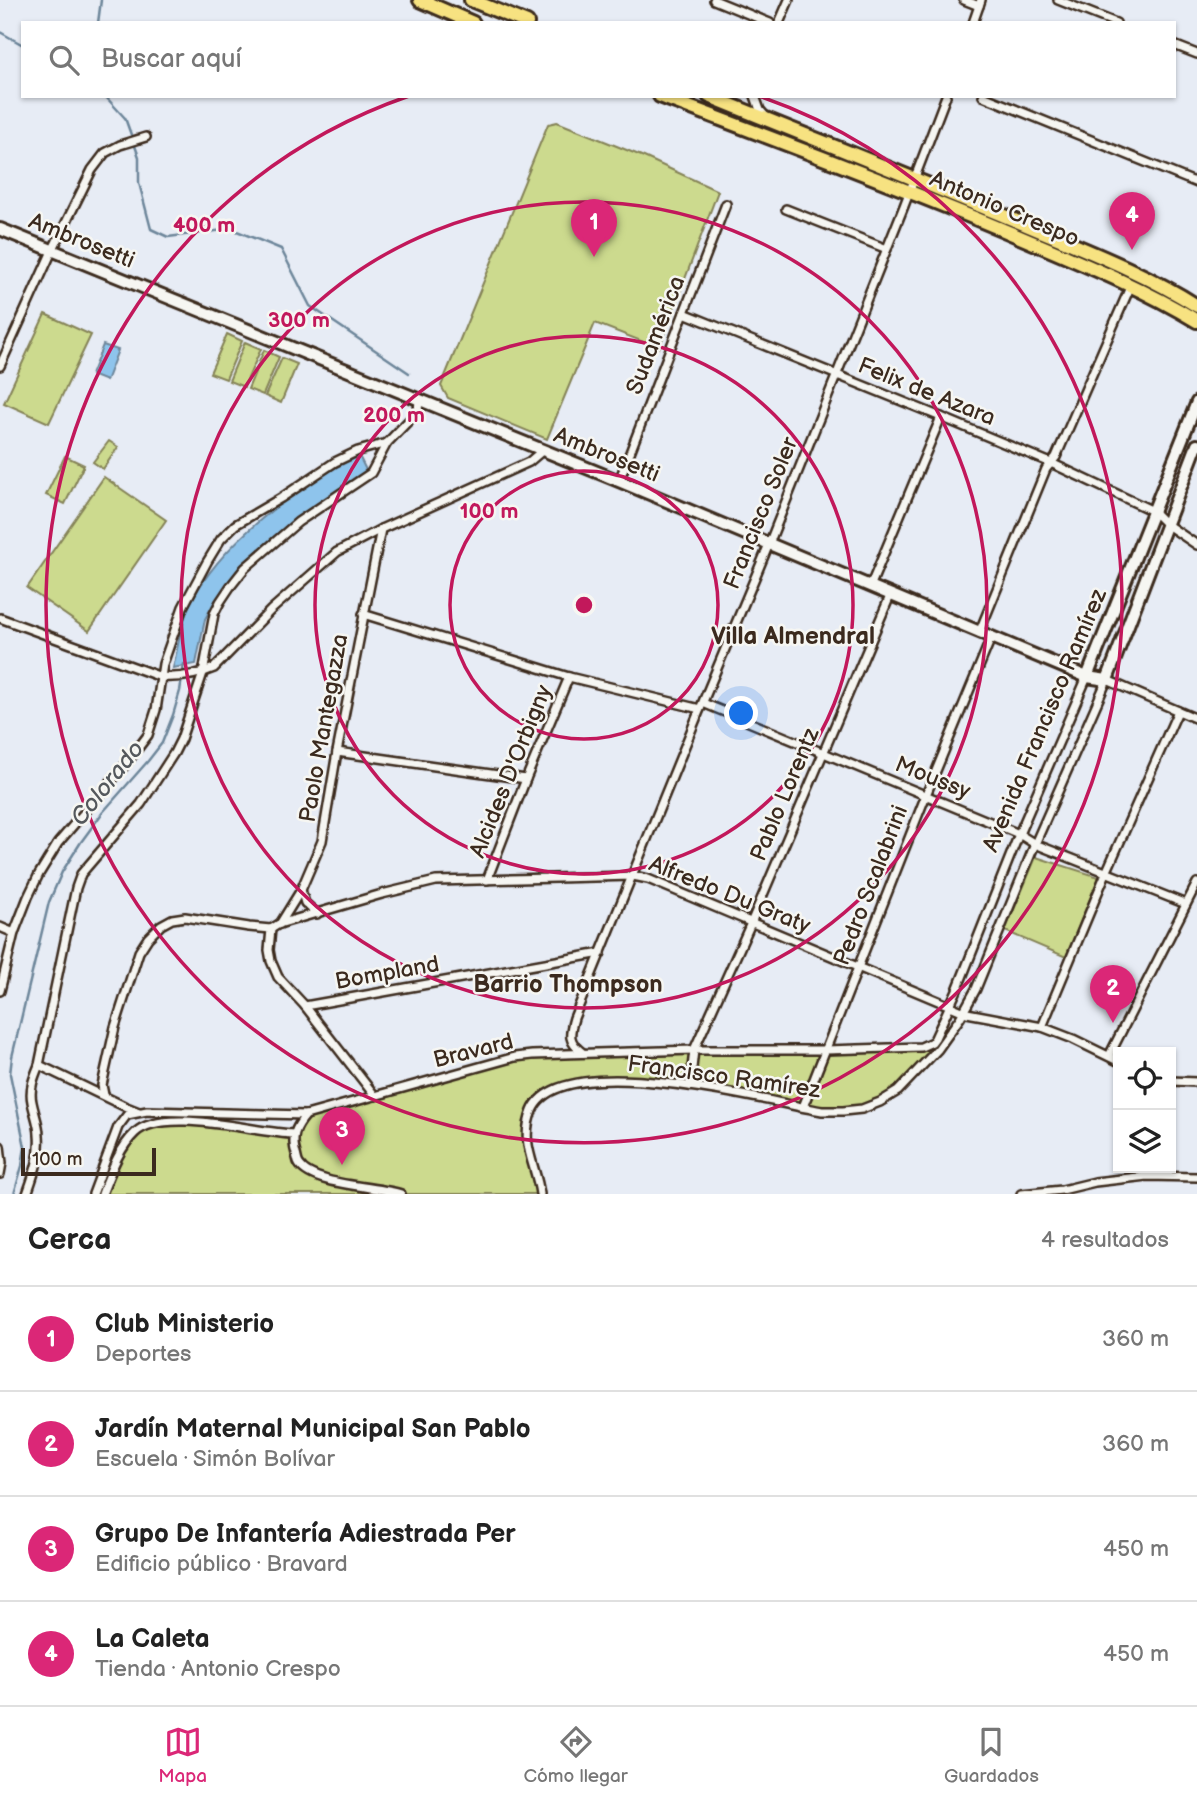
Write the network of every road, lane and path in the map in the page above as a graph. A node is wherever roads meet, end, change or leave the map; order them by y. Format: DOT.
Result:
graph roads {
  1 [pos="419,0"];
  2 [pos="471,0"];
  3 [pos="714,0"];
  4 [pos="789,0"];
  5 [pos="964,0"];
  6 [pos="1058,0"];
  7 [pos="980,3"];
  8 [pos="468,21"];
  9 [pos="522,21"];
  10 [pos="765,21"];
  11 [pos="780,21"];
  12 [pos="974,21"];
  13 [pos="1111,21"];
  14 [pos="1176,46"];
  15 [pos="1197,54"];
  16 [pos="665,98"];
  17 [pos="714,98"];
  18 [pos="756,98"];
  19 [pos="945,98"];
  20 [pos="988,98"];
  21 [pos="769,121"];
  22 [pos="146,136"];
  23 [pos="915,178"];
  24 [pos="1197,183"];
  25 [pos="910,191"];
  26 [pos="726,204"];
  27 [pos="786,209"];
  28 [pos="0,229"];
  29 [pos="887,249"];
  30 [pos="52,251"];
  31 [pos="1132,285"];
  32 [pos="1197,306"];
  33 [pos="684,313"];
  34 [pos="1197,321"];
  35 [pos="0,366"];
  36 [pos="837,374"];
  37 [pos="419,400"];
  38 [pos="1197,402"];
  39 [pos="941,416"];
  40 [pos="387,443"];
  41 [pos="1197,445"];
  42 [pos="543,450"];
  43 [pos="1051,463"];
  44 [pos="619,481"];
  45 [pos="1153,511"];
  46 [pos="1166,524"];
  47 [pos="381,529"];
  48 [pos="769,544"];
  49 [pos="1197,545"];
  50 [pos="870,587"];
  51 [pos="890,596"];
  52 [pos="363,614"];
  53 [pos="0,618"];
  54 [pos="979,633"];
  55 [pos="991,638"];
  56 [pos="199,674"];
  57 [pos="165,677"];
  58 [pos="569,677"];
  59 [pos="1087,677"];
  60 [pos="1107,680"];
  61 [pos="701,706"];
  62 [pos="1178,711"];
  63 [pos="1197,719"];
  64 [pos="337,752"];
  65 [pos="822,753"];
  66 [pos="526,779"];
  67 [pos="926,796"];
  68 [pos="1018,834"];
  69 [pos="1035,844"];
  70 [pos="1106,873"];
  71 [pos="633,876"];
  72 [pos="487,880"];
  73 [pos="1197,883"];
  74 [pos="301,890"];
  75 [pos="1186,904"];
  76 [pos="317,914"];
  77 [pos="751,923"];
  78 [pos="279,924"];
  79 [pos="0,927"];
  80 [pos="271,929"];
  81 [pos="14,933"];
  82 [pos="601,953"];
  83 [pos="859,967"];
  84 [pos="0,991"];
  85 [pos="950,1005"];
  86 [pos="305,1006"];
  87 [pos="964,1012"];
  88 [pos="1042,1027"];
  89 [pos="921,1047"];
  90 [pos="694,1050"];
  91 [pos="826,1050"];
  92 [pos="583,1053"];
  93 [pos="1109,1056"];
  94 [pos="1113,1058"];
  95 [pos="929,1059"];
  96 [pos="39,1065"];
  97 [pos="1176,1081"];
  98 [pos="1197,1082"];
  99 [pos="690,1086"];
  100 [pos="104,1096"];
  101 [pos="375,1096"];
  102 [pos="803,1107"];
  103 [pos="140,1112"];
  104 [pos="306,1115"];
  105 [pos="293,1133"];
  106 [pos="0,1146"];
  107 [pos="0,1174"];
  108 [pos="1197,1177"];
  109 [pos="388,1190"];
  110 [pos="27,1194"];
  111 [pos="93,1194"];
  112 [pos="102,1194"];
  113 [pos="380,1194"];
  114 [pos="401,1194"];
  115 [pos="540,1194"];
  116 [pos="1021,1194"];
  1 -- 8 [label="main road"];
  2 -- 9 [label="main road"];
  3 -- 10 [label="street"];
  4 -- 11 [label="street"];
  5 -- 7 [label="street"];
  6 -- 13 [label="street"];
  7 -- 12 [label="street"];
  14 -- 15 [label="street"];
  16 -- 25 [label="main road, Antonio Crespo"];
  17 -- 21 [label="main road, Antonio Crespo"];
  18 -- 21 [label="street"];
  19 -- 23 [label="street, Francisco Soler"];
  20 -- 24 [label="street"];
  21 -- 23 [label="main road, Antonio Crespo"];
  22 -- 30 [label="street"];
  23 -- 25 [label="street, Francisco Soler"];
  23 -- 32 [label="main road, Antonio Crespo"];
  25 -- 29 [label="street, Francisco Soler"];
  25 -- 31 [label="main road, Antonio Crespo"];
  26 -- 33 [label="street, Sudamérica"];
  27 -- 29 [label="street"];
  28 -- 30 [label="street, Ambrosetti"];
  29 -- 36 [label="street, Francisco Soler"];
  30 -- 35 [label="street"];
  30 -- 37 [label="street, Ambrosetti"];
  31 -- 34 [label="main road, Antonio Crespo"];
  31 -- 43 [label="street"];
  33 -- 36 [label="street, Felix de Azara"];
  33 -- 44 [label="street, Sudamérica"];
  36 -- 39 [label="street, Felix de Azara"];
  36 -- 48 [label="street, Francisco Soler"];
  37 -- 40 [label="street"];
  37 -- 42 [label="street, Ambrosetti"];
  38 -- 45 [label="street, Avenida Francisco Ramírez"];
  39 -- 43 [label="street, Felix de Azara"];
  39 -- 50 [label="street"];
  40 -- 56 [label="street"];
  40 -- 57 [label="street"];
  41 -- 46 [label="street, Avenida Francisco Ramírez"];
  42 -- 44 [label="street, Ambrosetti"];
  42 -- 47 [label="street"];
  43 -- 45 [label="street, Felix de Azara"];
  43 -- 54 [label="street"];
  44 -- 48 [label="street, Ambrosetti"];
  45 -- 46 [label="street, Felix de Azara"];
  45 -- 59 [label="street, Avenida Francisco Ramírez"];
  46 -- 49 [label="street, Felix de Azara"];
  46 -- 60 [label="street, Avenida Francisco Ramírez"];
  47 -- 52 [label="street, Paolo Mantegazza"];
  47 -- 56 [label="street"];
  48 -- 50 [label="street, Ambrosetti"];
  48 -- 61 [label="street, Francisco Soler"];
  50 -- 51 [label="street, Ambrosetti"];
  51 -- 54 [label="street, Ambrosetti"];
  51 -- 65 [label="street, Pablo Lorentz"];
  52 -- 58 [label="street, Moussy"];
  52 -- 64 [label="street, Paolo Mantegazza"];
  53 -- 57 [label="street"];
  54 -- 55 [label="street, Ambrosetti"];
  55 -- 59 [label="street, Ambrosetti"];
  55 -- 67 [label="street, Pedro Scalabrini"];
  56 -- 57 [label="street"];
  56 -- 96 [label="street"];
  57 -- 81 [label="street"];
  58 -- 61 [label="street, Moussy"];
  58 -- 66 [label="street, Alcides D'Orbigny"];
  59 -- 60 [label="street, Ambrosetti"];
  59 -- 68 [label="street, Avenida Francisco Ramírez"];
  60 -- 62 [label="street, Ambrosetti"];
  60 -- 69 [label="street, Avenida Francisco Ramírez"];
  61 -- 65 [label="street, Moussy"];
  61 -- 71 [label="street, Francisco Soler"];
  62 -- 63 [label="street, Ambrosetti"];
  62 -- 70 [label="street"];
  64 -- 66 [label="street"];
  64 -- 74 [label="street, Paolo Mantegazza"];
  65 -- 67 [label="street, Moussy"];
  65 -- 77 [label="street, Pablo Lorentz"];
  66 -- 72 [label="street, Alcides D'Orbigny"];
  67 -- 68 [label="street, Moussy"];
  67 -- 83 [label="street, Pedro Scalabrini"];
  68 -- 69 [label="street, Moussy"];
  68 -- 85 [label="street, Avenida Francisco Ramírez"];
  69 -- 70 [label="street, Moussy"];
  69 -- 87 [label="street, Avenida Francisco Ramírez"];
  70 -- 75 [label="street, Moussy"];
  70 -- 88 [label="street"];
  71 -- 72 [label="street, Alfredo Du Graty"];
  71 -- 77 [label="street, Alfredo Du Graty"];
  71 -- 82 [label="street, Francisco Soler"];
  72 -- 76 [label="street, Alfredo Du Graty"];
  73 -- 75 [label="street"];
  74 -- 76 [label="street"];
  74 -- 78 [label="street, Paolo Mantegazza"];
  75 -- 93 [label="street"];
  76 -- 78 [label="street, Alfredo Du Graty"];
  77 -- 83 [label="street, Alfredo Du Graty"];
  77 -- 90 [label="street, Pablo Lorentz"];
  78 -- 80 [label="street, Alfredo Du Graty"];
  79 -- 81 [label="street"];
  80 -- 86 [label="street"];
  80 -- 100 [label="street"];
  81 -- 84 [label="street"];
  82 -- 86 [label="street, Bompland"];
  82 -- 92 [label="street, Francisco Soler"];
  83 -- 85 [label="street, Alfredo Du Graty"];
  83 -- 91 [label="street, Pedro Scalabrini"];
  85 -- 87 [label="street, Alfredo Du Graty"];
  85 -- 89 [label="street, Avenida Francisco Ramírez"];
  86 -- 101 [label="street"];
  87 -- 88 [label="street, Alfredo Du Graty"];
  87 -- 95 [label="street, Avenida Francisco Ramírez"];
  88 -- 93 [label="street, Alfredo Du Graty"];
  89 -- 91 [label="street, Bravard"];
  90 -- 91 [label="street, Bravard"];
  90 -- 92 [label="street, Bravard"];
  90 -- 99 [label="street, Pablo Lorentz"];
  91 -- 102 [label="street, Pedro Scalabrini"];
  92 -- 101 [label="street, Bravard"];
  93 -- 94 [label="street, Alfredo Du Graty"];
  95 -- 102 [label="street, Francisco Ramírez"];
  96 -- 100 [label="street"];
  96 -- 110 [label="street"];
  97 -- 98 [label="street"];
  99 -- 102 [label="street, Francisco Ramírez"];
  99 -- 115 [label="street, Francisco Ramírez"];
  100 -- 103 [label="street"];
  101 -- 104 [label="street, Bravard"];
  103 -- 104 [label="street, Bravard"];
  103 -- 111 [label="street"];
  104 -- 105 [label="street"];
  105 -- 109 [label="street"];
  105 -- 112 [label="street"];
  106 -- 107 [label="street"];
  108 -- 116 [label="street"];
  109 -- 113 [label="street"];
  109 -- 114 [label="street"];
}
